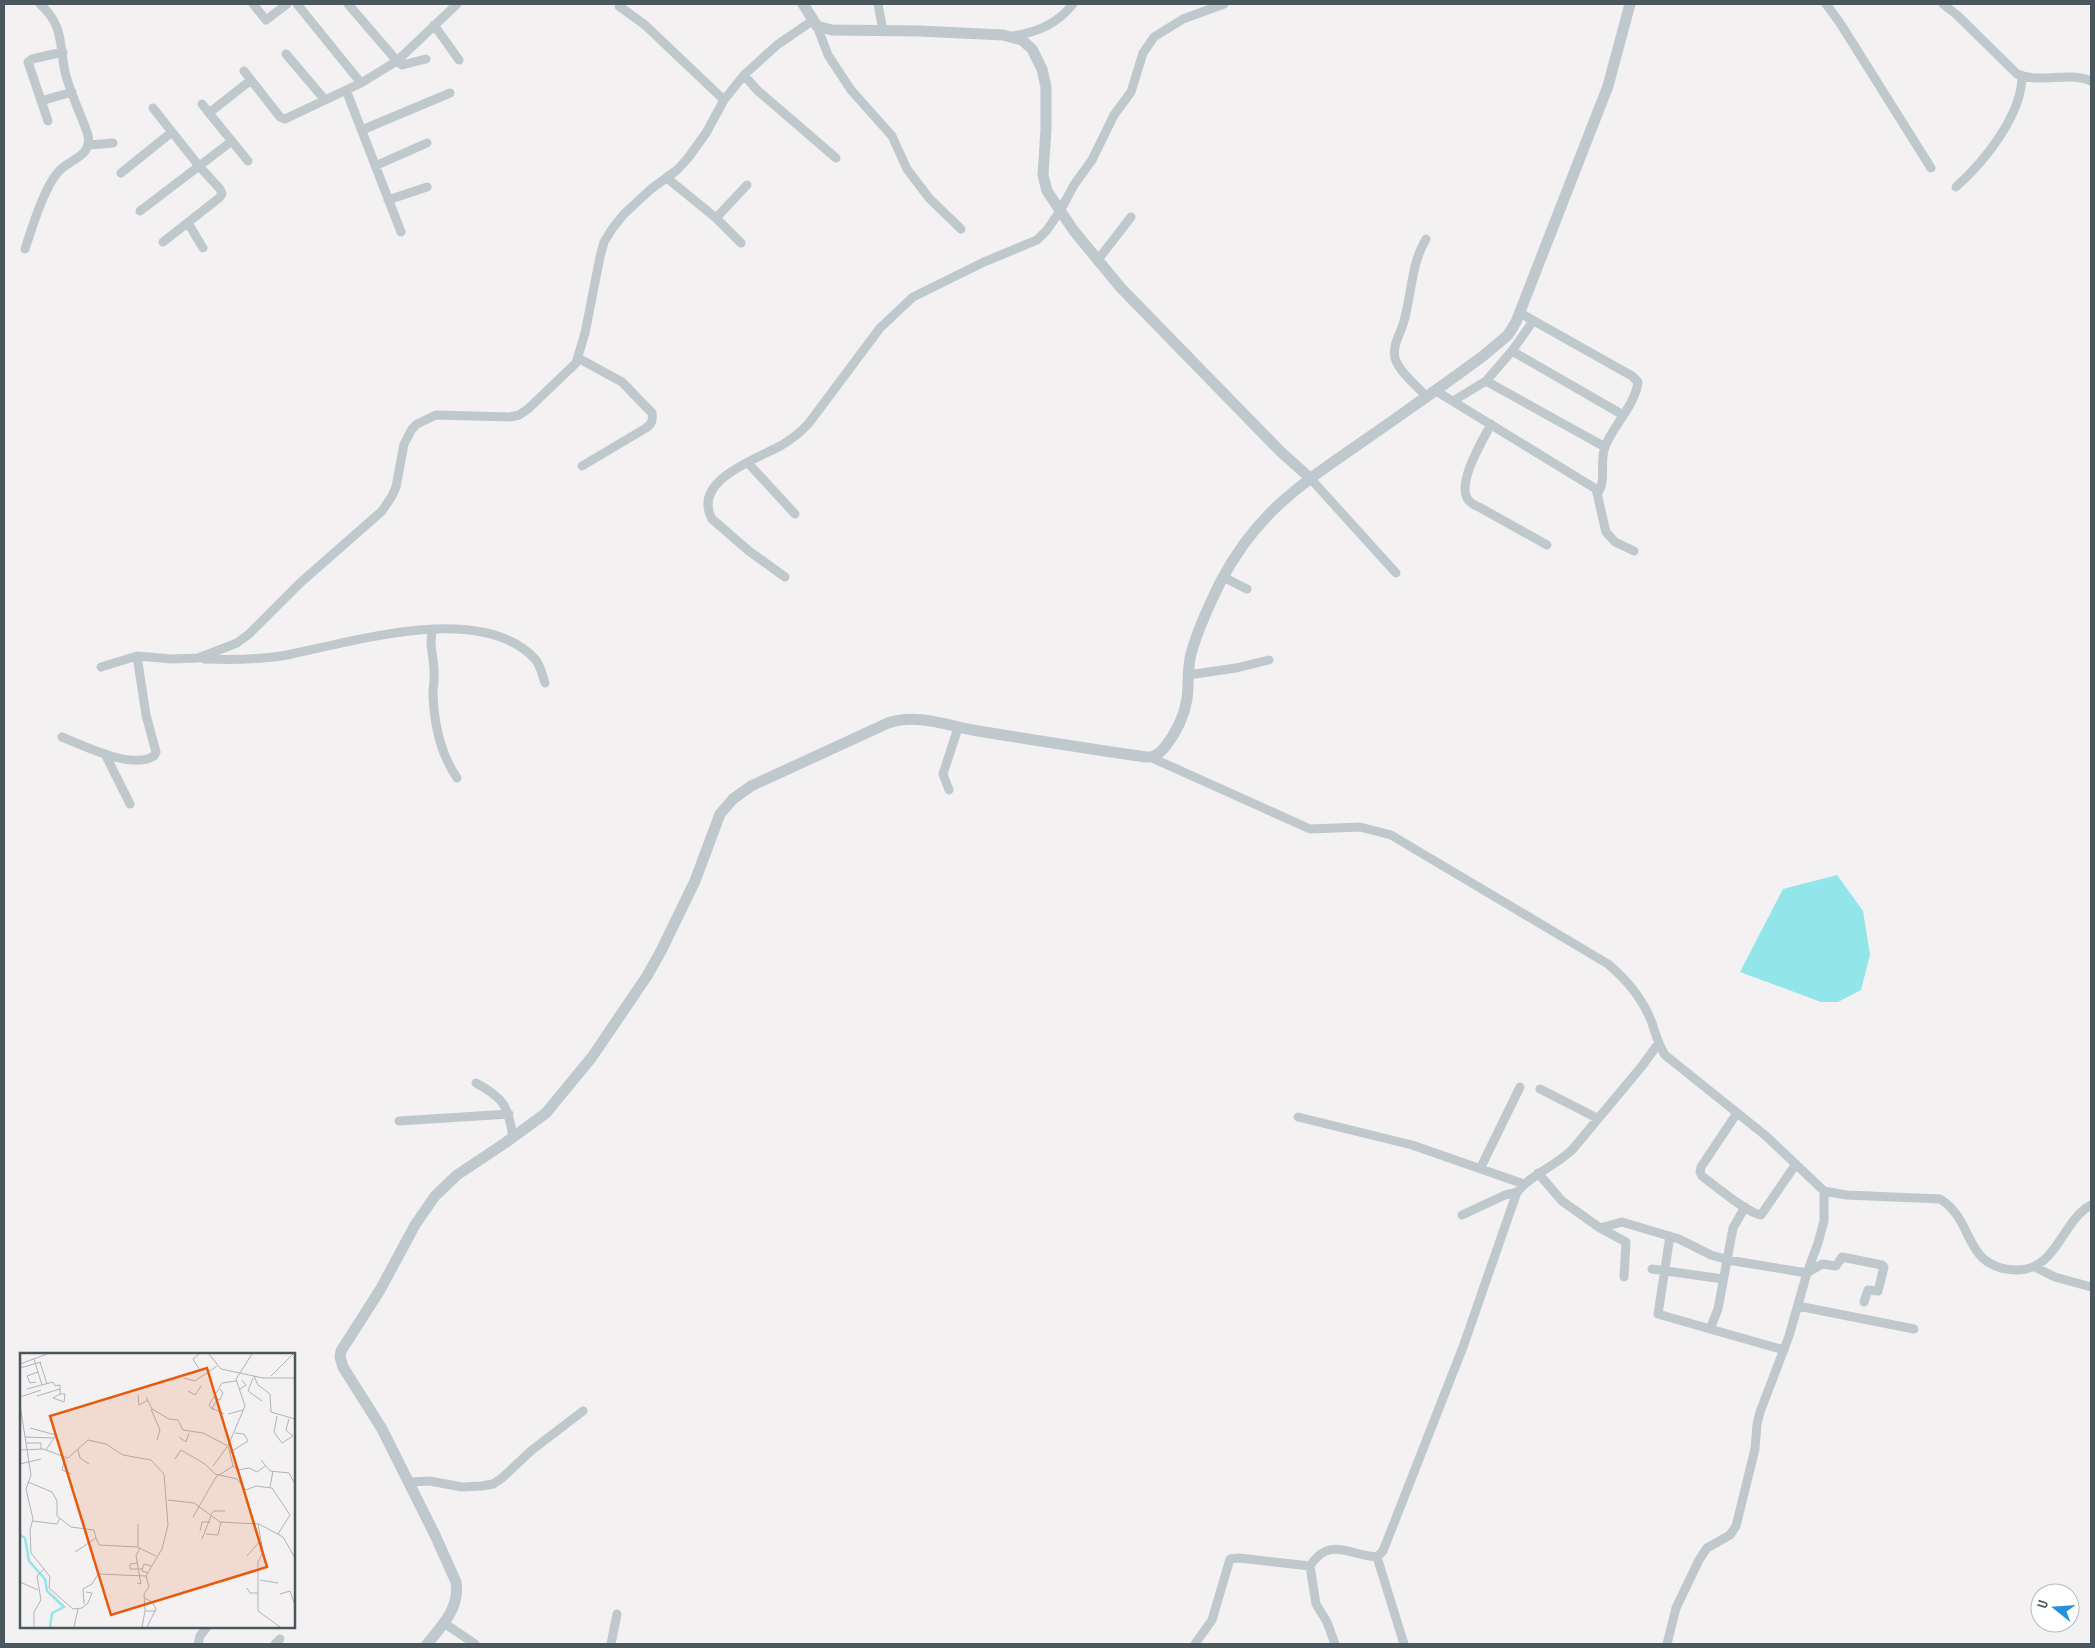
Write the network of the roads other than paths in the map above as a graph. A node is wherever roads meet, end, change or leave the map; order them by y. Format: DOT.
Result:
graph roads {
  1 [pos="40,4"];
  2 [pos="253,4"];
  3 [pos="287,4"];
  4 [pos="297,4"];
  5 [pos="348,4"];
  6 [pos="457,4"];
  7 [pos="803,4"];
  8 [pos="878,4"];
  9 [pos="1073,4"];
  10 [pos="1224,4"];
  11 [pos="1630,4"];
  12 [pos="1826,4"];
  13 [pos="1943,4"];
  14 [pos="619,6"];
  15 [pos="814,23"];
  16 [pos="434,25"];
  17 [pos="883,31"];
  18 [pos="1013,36"];
  19 [pos="63,52"];
  20 [pos="286,54"];
  21 [pos="426,59"];
  22 [pos="459,60"];
  23 [pos="397,61"];
  24 [pos="244,70"];
  25 [pos="744,75"];
  26 [pos="2022,76"];
  27 [pos="251,80"];
  28 [pos="2091,81"];
  29 [pos="361,83"];
  30 [pos="346,90"];
  31 [pos="72,92"];
  32 [pos="450,93"];
  33 [pos="325,100"];
  34 [pos="724,100"];
  35 [pos="41,101"];
  36 [pos="202,104"];
  37 [pos="153,108"];
  38 [pos="209,113"];
  39 [pos="48,121"];
  40 [pos="362,130"];
  41 [pos="172,132"];
  42 [pos="232,141"];
  43 [pos="90,144"];
  44 [pos="113,144"];
  45 [pos="427,144"];
  46 [pos="836,158"];
  47 [pos="248,161"];
  48 [pos="199,166"];
  49 [pos="375,166"];
  50 [pos="1930,168"];
  51 [pos="122,173"];
  52 [pos="667,178"];
  53 [pos="747,185"];
  54 [pos="427,187"];
  55 [pos="1956,187"];
  56 [pos="388,200"];
  57 [pos="140,211"];
  58 [pos="1060,211"];
  59 [pos="1131,217"];
  60 [pos="716,218"];
  61 [pos="188,223"];
  62 [pos="961,229"];
  63 [pos="400,232"];
  64 [pos="1426,239"];
  65 [pos="163,242"];
  66 [pos="741,243"];
  67 [pos="204,248"];
  68 [pos="25,249"];
  69 [pos="1097,262"];
  70 [pos="1520,313"];
  71 [pos="1533,321"];
  72 [pos="1512,351"];
  73 [pos="578,358"];
  74 [pos="1486,381"];
  75 [pos="1432,394"];
  76 [pos="1453,401"];
  77 [pos="1623,415"];
  78 [pos="1491,424"];
  79 [pos="1605,447"];
  80 [pos="748,463"];
  81 [pos="582,466"];
  82 [pos="1310,478"];
  83 [pos="1598,493"];
  84 [pos="795,514"];
  85 [pos="1547,545"];
  86 [pos="1634,551"];
  87 [pos="1396,573"];
  88 [pos="784,577"];
  89 [pos="1223,577"];
  90 [pos="1247,590"];
  91 [pos="433,629"];
  92 [pos="137,656"];
  93 [pos="198,658"];
  94 [pos="1268,660"];
  95 [pos="101,667"];
  96 [pos="1188,675"];
  97 [pos="545,683"];
  98 [pos="958,728"];
  99 [pos="62,737"];
  100 [pos="105,754"];
  101 [pos="1150,758"];
  102 [pos="457,778"];
  103 [pos="949,790"];
  104 [pos="130,804"];
  105 [pos="1658,1044"];
  106 [pos="476,1082"];
  107 [pos="1520,1088"];
  108 [pos="1540,1089"];
  109 [pos="1737,1113"];
  110 [pos="510,1114"];
  111 [pos="1298,1117"];
  112 [pos="1597,1118"];
  113 [pos="399,1121"];
  114 [pos="514,1137"];
  115 [pos="1796,1164"];
  116 [pos="1480,1169"];
  117 [pos="1538,1173"];
  118 [pos="1524,1184"];
  119 [pos="1824,1191"];
  120 [pos="1517,1192"];
  121 [pos="2091,1205"];
  122 [pos="1745,1207"];
  123 [pos="1462,1215"];
  124 [pos="1600,1228"];
  125 [pos="1670,1236"];
  126 [pos="1728,1260"];
  127 [pos="2035,1266"];
  128 [pos="1652,1269"];
  129 [pos="1666,1271"];
  130 [pos="1807,1273"];
  131 [pos="1624,1277"];
  132 [pos="1723,1279"];
  133 [pos="2091,1287"];
  134 [pos="1864,1302"];
  135 [pos="1798,1306"];
  136 [pos="1914,1329"];
  137 [pos="1710,1330"];
  138 [pos="1784,1350"];
  139 [pos="583,1411"];
  140 [pos="410,1482"];
  141 [pos="1377,1557"];
  142 [pos="1310,1566"];
  143 [pos="617,1614"];
  144 [pos="444,1623"];
  145 [pos="206,1628"];
  146 [pos="198,1644"];
  147 [pos="427,1644"];
  148 [pos="475,1644"];
  149 [pos="611,1644"];
  150 [pos="1195,1644"];
  151 [pos="1335,1644"];
  152 [pos="1404,1644"];
  153 [pos="1667,1644"];
  1 -- 19 [label="street"];
  2 -- 3 [label="street"];
  4 -- 29 [label="street"];
  5 -- 23 [label="street"];
  6 -- 16 [label="street"];
  7 -- 15 [label="street"];
  8 -- 17 [label="street"];
  9 -- 18 [label="street"];
  10 -- 58 [label="street"];
  11 -- 70 [label="street"];
  12 -- 50 [label="street"];
  13 -- 26 [label="street"];
  14 -- 34 [label="street"];
  15 -- 17 [label="street"];
  15 -- 25 [label="street"];
  15 -- 62 [label="street"];
  16 -- 22 [label="street"];
  16 -- 23 [label="street"];
  17 -- 18 [label="street"];
  18 -- 58 [label="street"];
  19 -- 31 [label="street"];
  19 -- 35 [label="street"];
  20 -- 33 [label="street"];
  21 -- 23 [label="street"];
  23 -- 29 [label="street"];
  24 -- 27 [label="street"];
  25 -- 34 [label="street"];
  25 -- 46 [label="street"];
  26 -- 28 [label="street"];
  26 -- 55 [label="street"];
  27 -- 33 [label="street"];
  27 -- 38 [label="street"];
  29 -- 30 [label="street"];
  30 -- 33 [label="street"];
  30 -- 40 [label="street"];
  31 -- 35 [label="street"];
  31 -- 43 [label="street"];
  32 -- 40 [label="street"];
  34 -- 52 [label="street"];
  35 -- 39 [label="street"];
  36 -- 38 [label="street"];
  37 -- 41 [label="street"];
  38 -- 42 [label="street"];
  40 -- 49 [label="street"];
  41 -- 48 [label="street"];
  41 -- 51 [label="street"];
  42 -- 47 [label="street"];
  42 -- 48 [label="street"];
  43 -- 44 [label="street"];
  43 -- 68 [label="street"];
  45 -- 49 [label="street"];
  48 -- 57 [label="street"];
  48 -- 61 [label="street"];
  49 -- 56 [label="street"];
  52 -- 60 [label="street"];
  52 -- 73 [label="street"];
  53 -- 60 [label="street"];
  54 -- 56 [label="street"];
  56 -- 63 [label="street"];
  58 -- 69 [label="street"];
  58 -- 80 [label="street"];
  59 -- 69 [label="street"];
  60 -- 66 [label="street"];
  61 -- 65 [label="street"];
  61 -- 67 [label="street"];
  64 -- 75 [label="street"];
  69 -- 82 [label="street"];
  70 -- 71 [label="street"];
  70 -- 75 [label="street"];
  71 -- 72 [label="street"];
  71 -- 77 [label="street"];
  72 -- 74 [label="street"];
  72 -- 77 [label="street"];
  73 -- 81 [label="street"];
  73 -- 93 [label="street"];
  74 -- 76 [label="street"];
  74 -- 79 [label="street"];
  75 -- 76 [label="street"];
  75 -- 82 [label="street"];
  76 -- 78 [label="street"];
  77 -- 79 [label="street"];
  78 -- 83 [label="street"];
  78 -- 85 [label="street"];
  79 -- 83 [label="street"];
  80 -- 84 [label="street"];
  80 -- 88 [label="street"];
  82 -- 87 [label="street"];
  82 -- 89 [label="street"];
  83 -- 86 [label="street"];
  89 -- 90 [label="street"];
  89 -- 96 [label="street"];
  91 -- 93 [label="street"];
  91 -- 97 [label="street"];
  91 -- 102 [label="street"];
  92 -- 93 [label="street"];
  92 -- 95 [label="street"];
  92 -- 100 [label="street"];
  94 -- 96 [label="street"];
  96 -- 101 [label="street"];
  98 -- 101 [label="street"];
  98 -- 103 [label="street"];
  98 -- 114 [label="street"];
  99 -- 100 [label="street"];
  100 -- 104 [label="street"];
  101 -- 105 [label="street"];
  105 -- 109 [label="street"];
  105 -- 112 [label="street"];
  106 -- 110 [label="street"];
  107 -- 116 [label="street"];
  108 -- 112 [label="street"];
  109 -- 115 [label="street"];
  109 -- 122 [label="street"];
  110 -- 113 [label="street"];
  110 -- 114 [label="street"];
  111 -- 116 [label="street"];
  112 -- 117 [label="street"];
  114 -- 140 [label="street"];
  115 -- 119 [label="street"];
  115 -- 122 [label="street"];
  116 -- 118 [label="street"];
  117 -- 118 [label="street"];
  117 -- 124 [label="street"];
  118 -- 120 [label="street"];
  119 -- 127 [label="street"];
  119 -- 130 [label="street"];
  120 -- 123 [label="street"];
  120 -- 141 [label="street"];
  121 -- 127 [label="street"];
  122 -- 126 [label="street"];
  124 -- 125 [label="street"];
  124 -- 131 [label="street"];
  125 -- 126 [label="street"];
  125 -- 129 [label="street"];
  126 -- 130 [label="street"];
  126 -- 132 [label="street"];
  127 -- 133 [label="street"];
  128 -- 129 [label="street"];
  129 -- 132 [label="street"];
  129 -- 137 [label="street"];
  130 -- 134 [label="street"];
  130 -- 135 [label="street"];
  132 -- 137 [label="street"];
  135 -- 136 [label="street"];
  135 -- 138 [label="street"];
  137 -- 138 [label="street"];
  138 -- 153 [label="street"];
  139 -- 140 [label="street"];
  140 -- 144 [label="street"];
  141 -- 142 [label="street"];
  141 -- 152 [label="street"];
  142 -- 150 [label="street"];
  142 -- 151 [label="street"];
  143 -- 149 [label="street"];
  144 -- 147 [label="street"];
  144 -- 148 [label="street"];
  145 -- 146 [label="street"];
}
